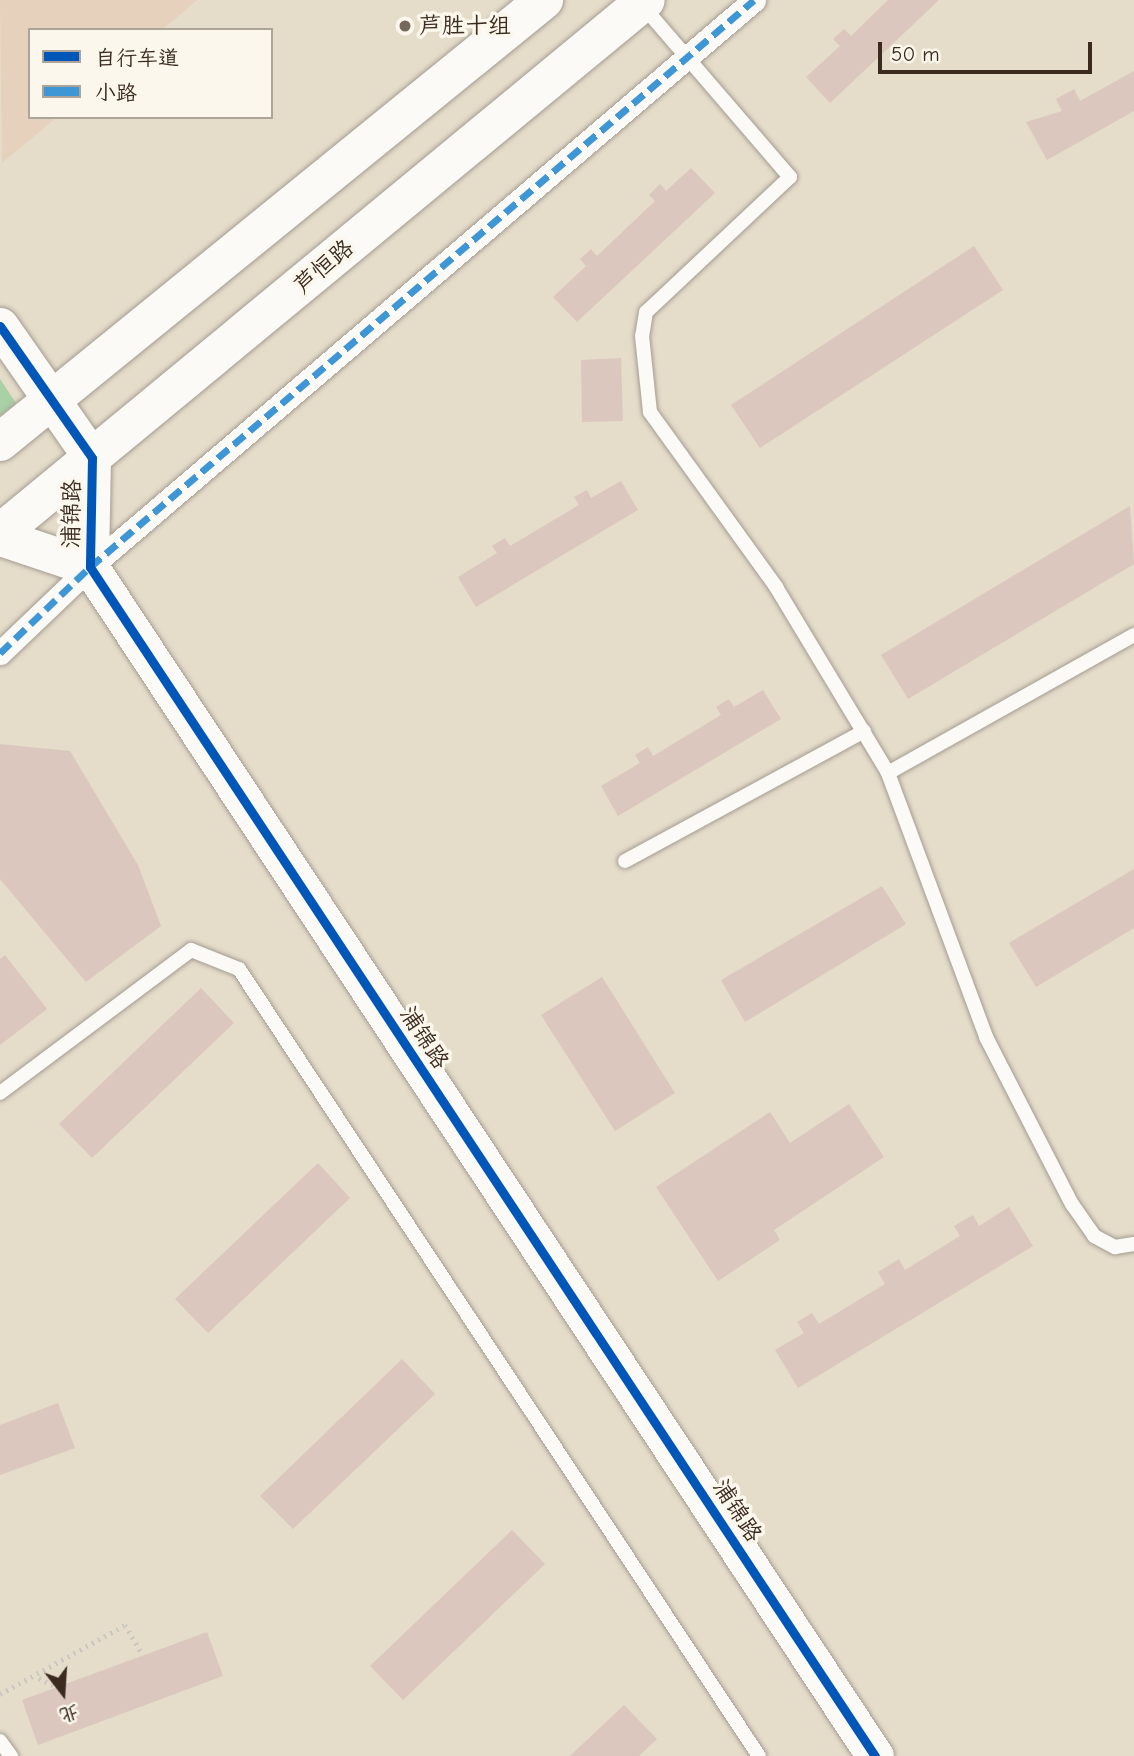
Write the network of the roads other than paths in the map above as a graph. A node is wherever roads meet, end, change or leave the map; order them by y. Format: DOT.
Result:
graph roads {
  1 [pos="544,0"];
  2 [pos="754,0"];
  3 [pos="644,2"];
  4 [pos="685,59"];
  5 [pos="0,326"];
  6 [pos="53,402"];
  7 [pos="0,442"];
  8 [pos="92,458"];
  9 [pos="0,535"];
  10 [pos="90,567"];
  11 [pos="1134,635"];
  12 [pos="0,653"];
  13 [pos="864,731"];
  14 [pos="888,773"];
  15 [pos="625,862"];
  16 [pos="0,1093"];
  17 [pos="1134,1244"];
  18 [pos="0,1741"];
  19 [pos="11,1756"];
  20 [pos="759,1756"];
  21 [pos="875,1756"];
  1 -- 6 [label="main road"];
  2 -- 4 [label="street"];
  3 -- 4 [label="lane"];
  3 -- 8 [label="main road, 芦恒路"];
  4 -- 10 [label="street"];
  4 -- 13 [label="lane"];
  5 -- 6 [label="street, 浦锦路"];
  6 -- 7 [label="main road"];
  6 -- 8 [label="street, 浦锦路"];
  8 -- 9 [label="main road, 芦恒路"];
  8 -- 10 [label="street, 浦锦路"];
  9 -- 10 [label="street, 浦锦路"];
  10 -- 12 [label="street"];
  10 -- 21 [label="street, 浦锦路"];
  11 -- 14 [label="lane"];
  13 -- 14 [label="lane"];
  13 -- 15 [label="lane"];
  14 -- 17 [label="lane"];
  16 -- 20 [label="lane"];
  18 -- 19 [label="lane"];
}
